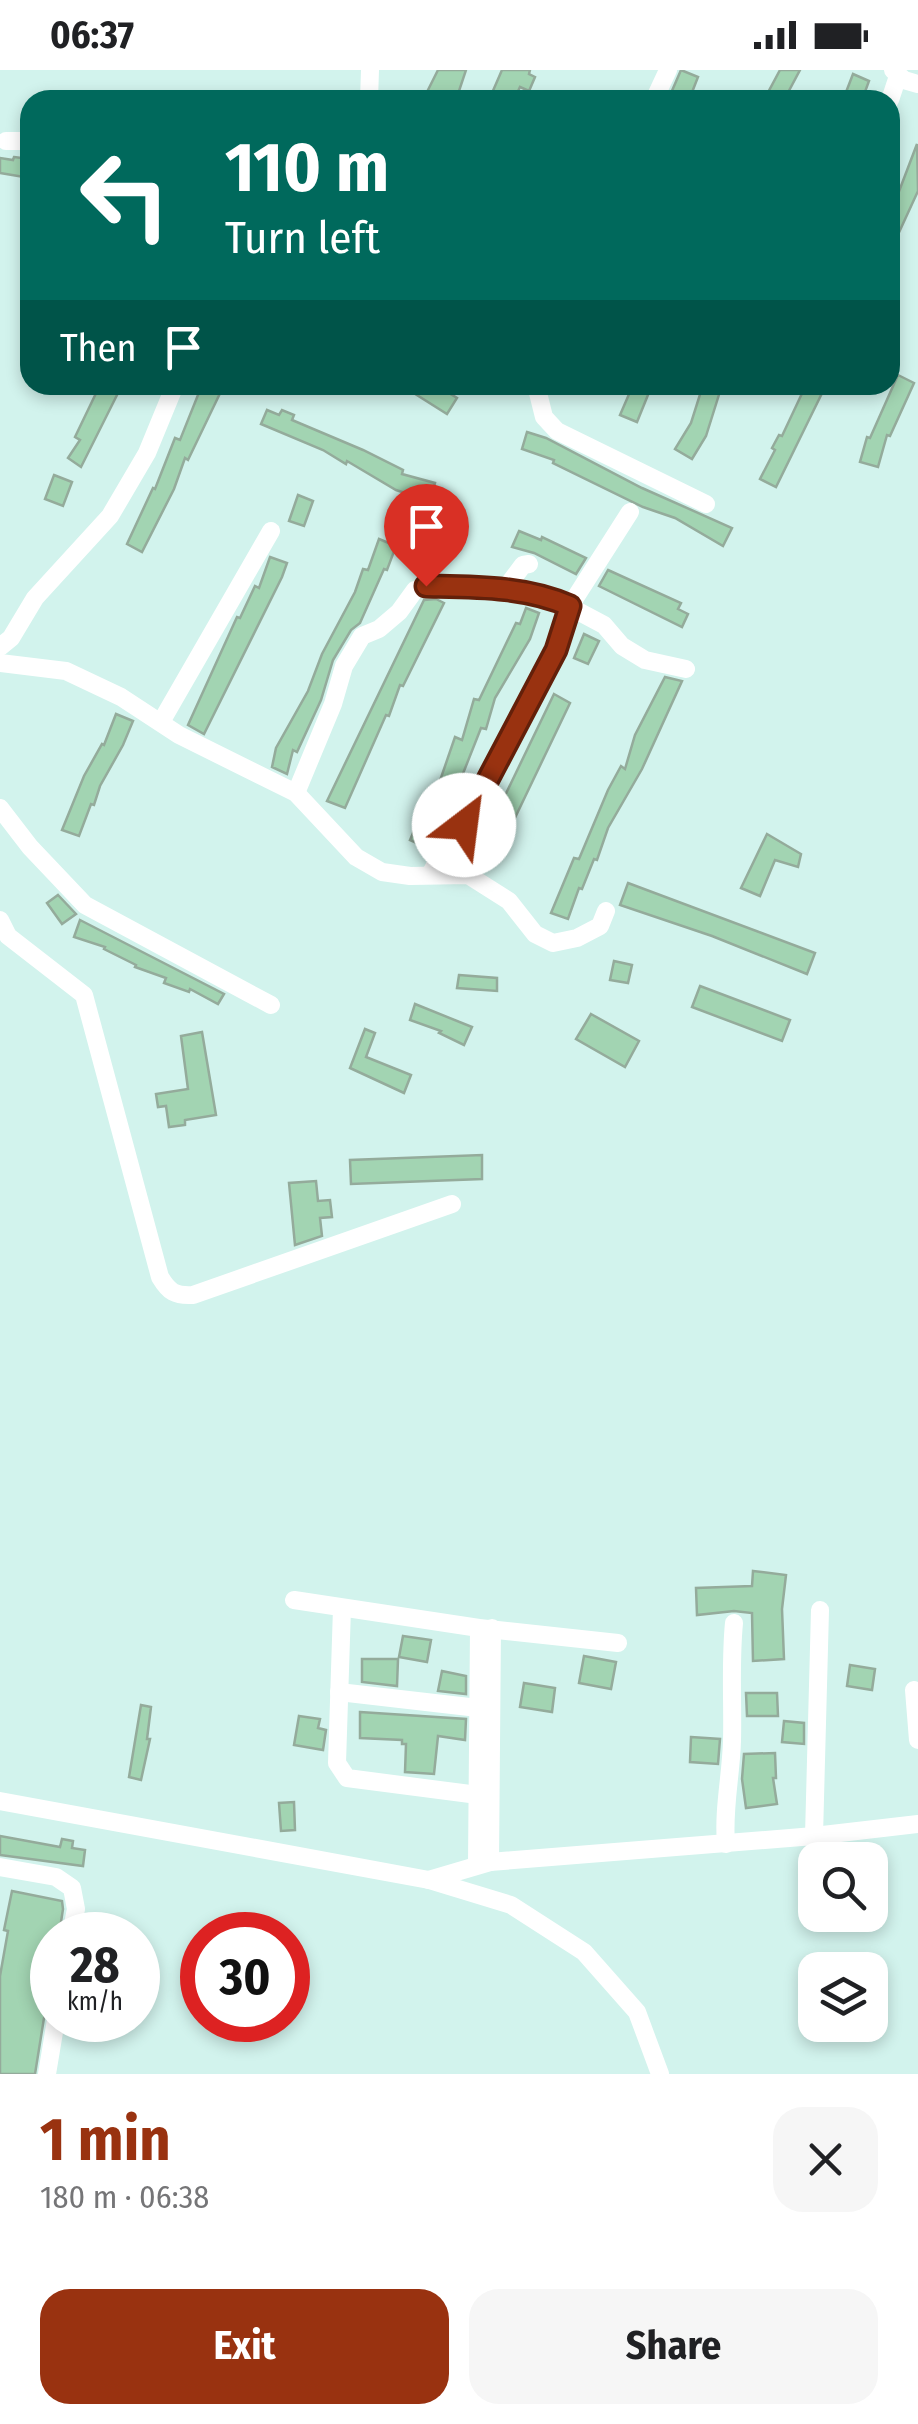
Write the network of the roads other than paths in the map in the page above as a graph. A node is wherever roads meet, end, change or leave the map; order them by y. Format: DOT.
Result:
graph roads {
  1 [pos="895,73"];
  2 [pos="918,84"];
  3 [pos="6,141"];
  4 [pos="20,141"];
  5 [pos="171,395"];
  6 [pos="538,395"];
  7 [pos="706,504"];
  8 [pos="630,512"];
  9 [pos="271,530"];
  10 [pos="529,564"];
  11 [pos="504,589"];
  12 [pos="570,606"];
  13 [pos="0,647"];
  14 [pos="0,662"];
  15 [pos="686,669"];
  16 [pos="162,722"];
  17 [pos="296,793"];
  18 [pos="0,808"];
  19 [pos="430,875"];
  20 [pos="606,911"];
  21 [pos="0,920"];
  22 [pos="271,1005"];
  23 [pos="452,1204"];
  24 [pos="294,1600"];
  25 [pos="342,1608"];
  26 [pos="820,1610"];
  27 [pos="734,1623"];
  28 [pos="485,1628"];
  29 [pos="618,1643"];
  30 [pos="914,1690"];
  31 [pos="340,1692"];
  32 [pos="478,1708"];
  33 [pos="918,1740"];
  34 [pos="478,1795"];
  35 [pos="0,1801"];
  36 [pos="918,1824"];
  37 [pos="814,1836"];
  38 [pos="726,1844"];
  39 [pos="484,1863"];
  40 [pos="0,1866"];
  41 [pos="428,1880"];
  42 [pos="75,1912"];
  43 [pos="52,2042"];
  44 [pos="47,2074"];
  45 [pos="660,2074"];
  1 -- 2 [label="street"];
  3 -- 4 [label="street"];
  5 -- 13 [label="street"];
  6 -- 7 [label="street"];
  8 -- 12 [label="street"];
  9 -- 16 [label="street"];
  10 -- 11 [label="street"];
  11 -- 12 [label="street"];
  11 -- 17 [label="street"];
  12 -- 15 [label="street"];
  12 -- 19 [label="street"];
  14 -- 16 [label="street"];
  16 -- 17 [label="street"];
  17 -- 19 [label="street"];
  18 -- 22 [label="street"];
  19 -- 20 [label="street"];
  21 -- 23 [label="street"];
  24 -- 25 [label="street"];
  25 -- 28 [label="street"];
  25 -- 31 [label="street"];
  26 -- 37 [label="street"];
  27 -- 38 [label="street"];
  28 -- 29 [label="street"];
  28 -- 32 [label="street"];
  28 -- 39 [label="street"];
  30 -- 33 [label="street"];
  31 -- 32 [label="street"];
  31 -- 34 [label="street"];
  32 -- 34 [label="street"];
  34 -- 39 [label="street"];
  35 -- 41 [label="street"];
  36 -- 37 [label="street"];
  37 -- 38 [label="street"];
  38 -- 39 [label="street"];
  39 -- 41 [label="street"];
  40 -- 42 [label="street"];
  41 -- 45 [label="street"];
  43 -- 44 [label="street"];
}
